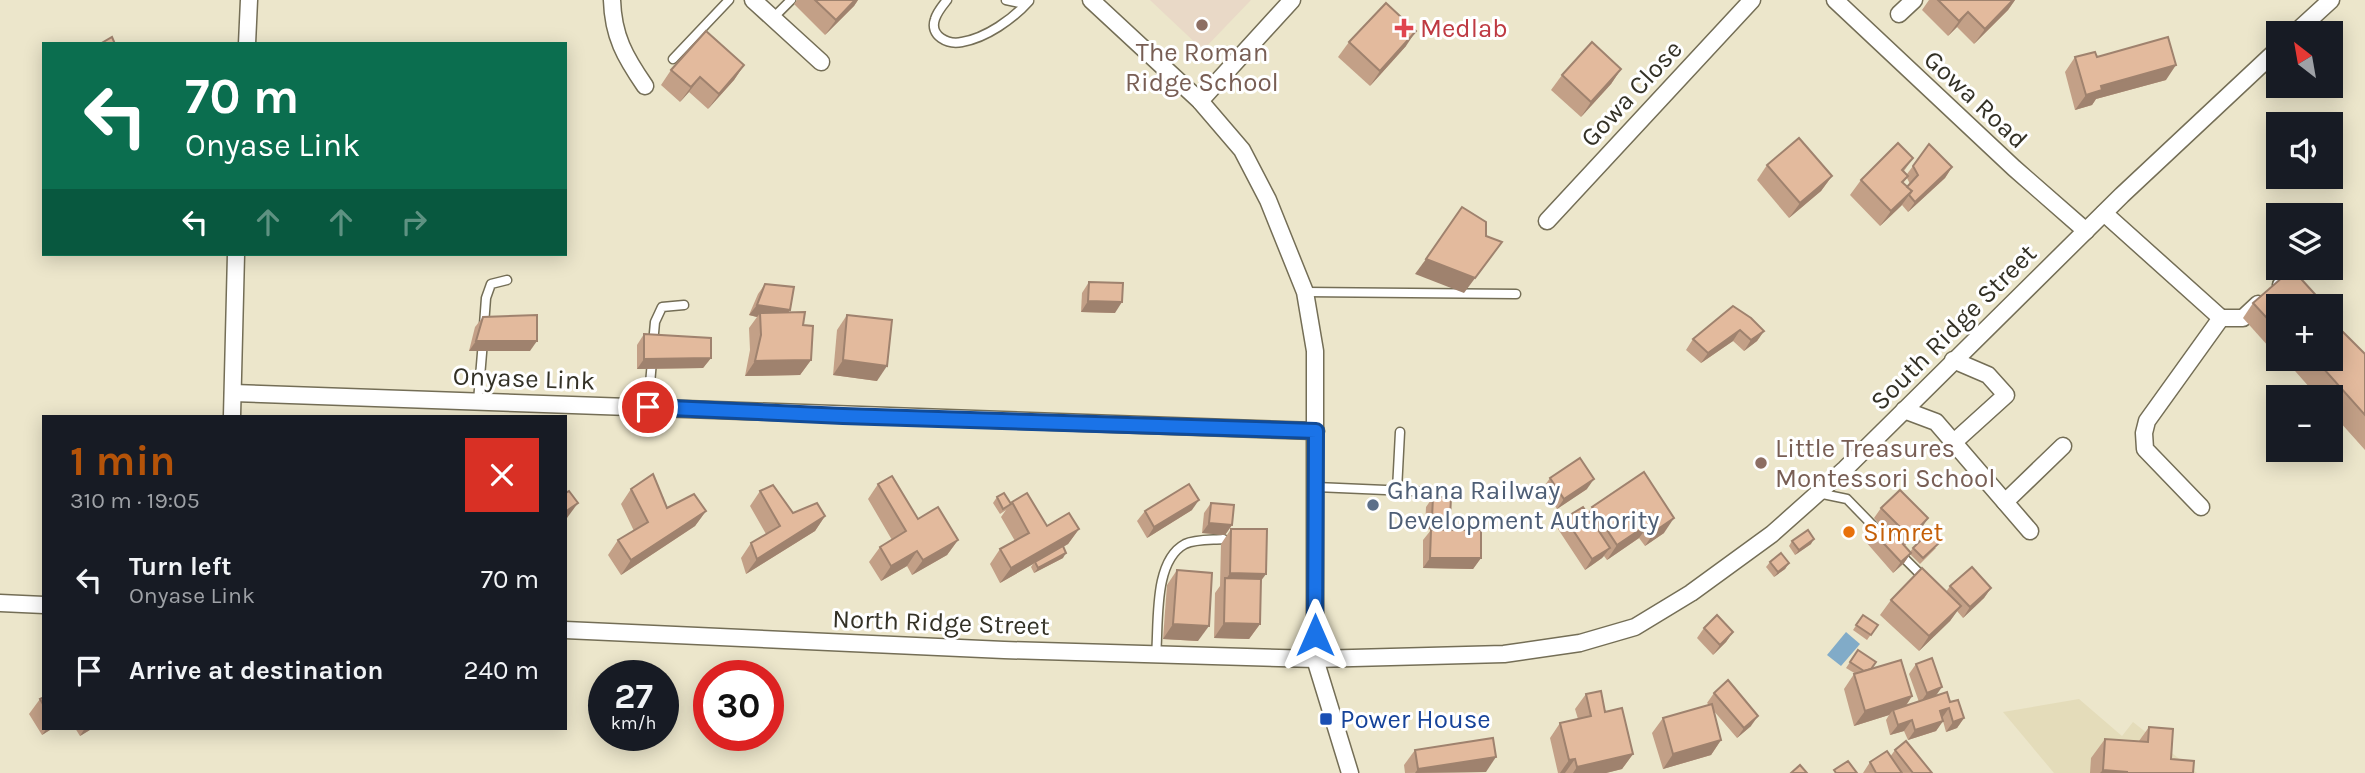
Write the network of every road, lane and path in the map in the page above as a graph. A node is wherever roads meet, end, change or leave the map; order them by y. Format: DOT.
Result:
graph roads {
  1 [pos="249,0"];
  2 [pos="612,0"];
  3 [pos="729,0"];
  4 [pos="753,0"];
  5 [pos="791,0"];
  6 [pos="947,0"];
  7 [pos="1006,0"];
  8 [pos="1091,0"];
  9 [pos="1292,0"];
  10 [pos="1752,0"];
  11 [pos="1835,0"];
  12 [pos="1913,0"];
  13 [pos="2331,0"];
  14 [pos="1030,1"];
  15 [pos="1899,14"];
  16 [pos="773,18"];
  17 [pos="2308,21"];
  18 [pos="247,42"];
  19 [pos="673,59"];
  20 [pos="2266,60"];
  21 [pos="821,62"];
  22 [pos="645,86"];
  23 [pos="1200,101"];
  24 [pos="2105,213"];
  25 [pos="1547,220"];
  26 [pos="2086,231"];
  27 [pos="236,256"];
  28 [pos="506,279"];
  29 [pos="2287,280"];
  30 [pos="1305,292"];
  31 [pos="1516,294"];
  32 [pos="684,305"];
  33 [pos="2221,318"];
  34 [pos="1953,360"];
  35 [pos="233,393"];
  36 [pos="478,401"];
  37 [pos="648,407"];
  38 [pos="1904,410"];
  39 [pos="232,415"];
  40 [pos="1316,431"];
  41 [pos="1400,432"];
  42 [pos="1954,442"];
  43 [pos="2063,446"];
  44 [pos="1316,488"];
  45 [pos="1397,490"];
  46 [pos="1455,493"];
  47 [pos="1818,493"];
  48 [pos="2005,502"];
  49 [pos="2201,507"];
  50 [pos="2030,531"];
  51 [pos="1223,539"];
  52 [pos="1920,574"];
  53 [pos="0,603"];
  54 [pos="42,605"];
  55 [pos="567,630"];
  56 [pos="1156,656"];
  57 [pos="1315,659"];
  58 [pos="1350,773"];
  1 -- 18 [label="street"];
  2 -- 22 [label="street"];
  3 -- 19 [label="lane"];
  4 -- 16 [label="street"];
  5 -- 16 [label="lane"];
  6 -- 14 [label="lane"];
  7 -- 14 [label="lane"];
  8 -- 23 [label="street"];
  9 -- 23 [label="street"];
  10 -- 25 [label="street, Gowa Close"];
  11 -- 26 [label="street, Gowa Road"];
  12 -- 15 [label="street"];
  13 -- 17 [label="street"];
  16 -- 21 [label="street"];
  20 -- 24 [label="street, South Ridge Street"];
  23 -- 30 [label="street"];
  24 -- 26 [label="street, South Ridge Street"];
  24 -- 33 [label="street"];
  26 -- 34 [label="street, South Ridge Street"];
  27 -- 35 [label="street"];
  28 -- 36 [label="lane"];
  29 -- 33 [label="street"];
  30 -- 31 [label="lane"];
  30 -- 40 [label="street"];
  32 -- 37 [label="lane"];
  33 -- 49 [label="street"];
  34 -- 38 [label="street, South Ridge Street"];
  34 -- 42 [label="street"];
  35 -- 36 [label="street, Onyase Link"];
  35 -- 39 [label="street"];
  36 -- 37 [label="street, Onyase Link"];
  37 -- 40 [label="street, Onyase Link"];
  38 -- 42 [label="street"];
  38 -- 47 [label="street, South Ridge Street"];
  40 -- 44 [label="street"];
  41 -- 45 [label="lane"];
  42 -- 48 [label="street"];
  43 -- 48 [label="street"];
  44 -- 45 [label="lane"];
  44 -- 57 [label="street"];
  45 -- 46 [label="lane"];
  47 -- 52 [label="lane"];
  47 -- 57 [label="street, South Ridge Street"];
  48 -- 50 [label="street"];
  51 -- 56 [label="lane"];
  53 -- 54 [label="street"];
  55 -- 56 [label="street, North Ridge Street"];
  56 -- 57 [label="street, North Ridge Street"];
  57 -- 58 [label="street"];
}
